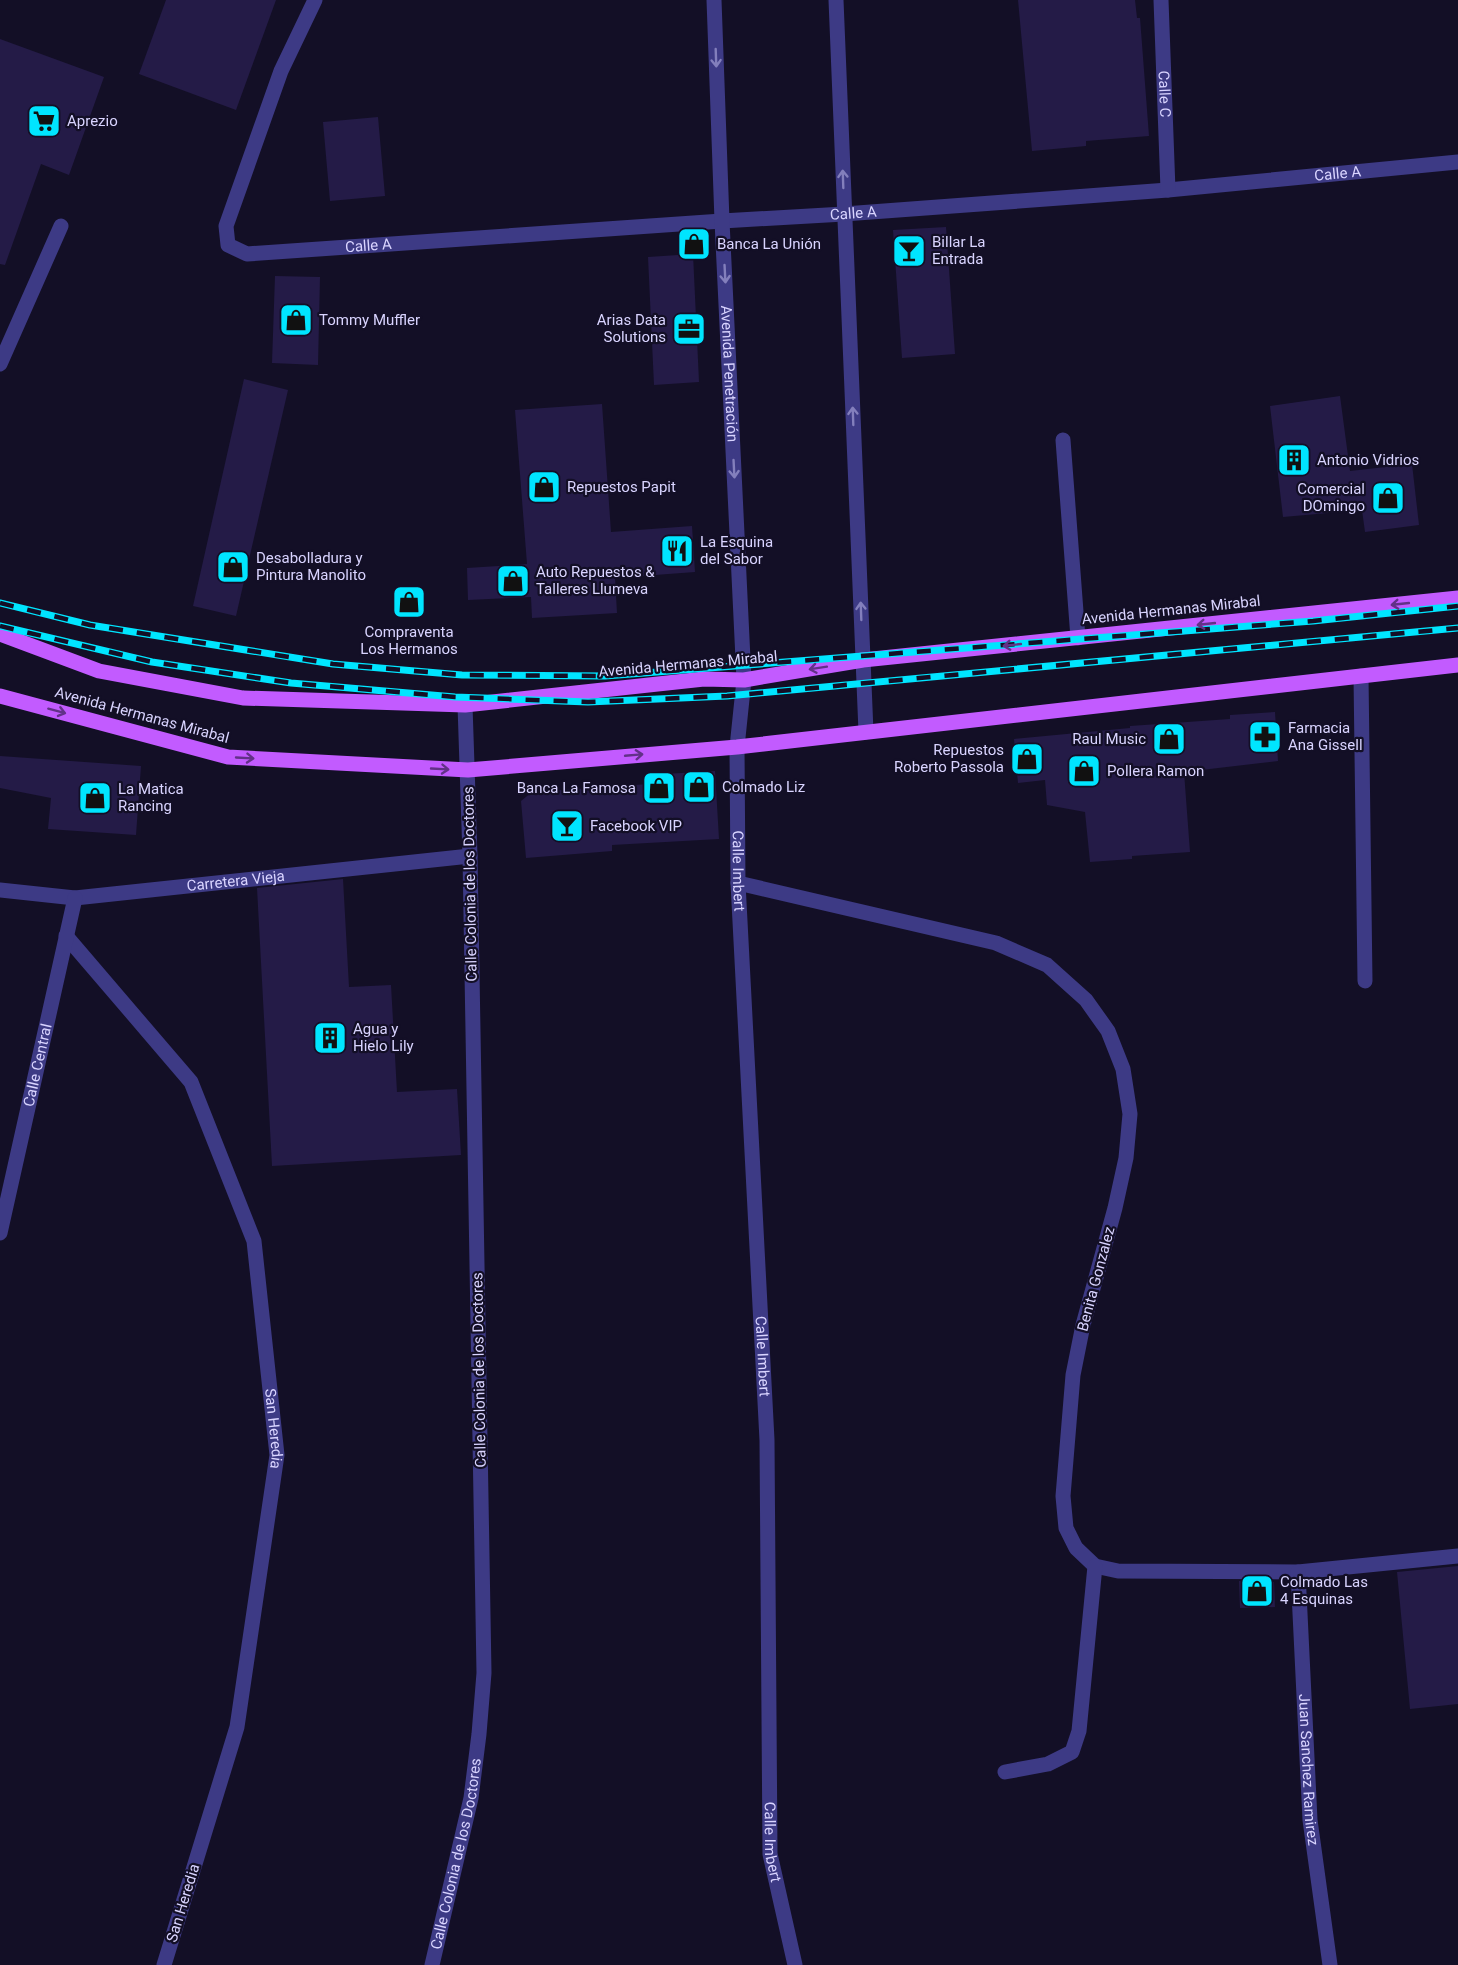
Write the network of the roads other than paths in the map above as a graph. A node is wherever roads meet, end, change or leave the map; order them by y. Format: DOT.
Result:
graph roads {
  1 [pos="315,0"];
  2 [pos="714,0"];
  3 [pos="836,0"];
  4 [pos="1161,0"];
  5 [pos="1458,162"];
  6 [pos="1168,190"];
  7 [pos="844,214"];
  8 [pos="722,221"];
  9 [pos="61,226"];
  10 [pos="0,364"];
  11 [pos="1063,440"];
  12 [pos="1458,598"];
  13 [pos="0,634"];
  14 [pos="1078,638"];
  15 [pos="863,660"];
  16 [pos="1458,665"];
  17 [pos="1361,676"];
  18 [pos="744,680"];
  19 [pos="0,696"];
  20 [pos="465,705"];
  21 [pos="866,732"];
  22 [pos="737,747"];
  23 [pos="468,770"];
  24 [pos="470,856"];
  25 [pos="738,884"];
  26 [pos="0,890"];
  27 [pos="75,898"];
  28 [pos="66,936"];
  29 [pos="1365,981"];
  30 [pos="0,1233"];
  31 [pos="1458,1556"];
  32 [pos="1095,1566"];
  33 [pos="1298,1572"];
  34 [pos="1005,1773"];
  35 [pos="164,1965"];
  36 [pos="432,1965"];
  37 [pos="795,1965"];
  38 [pos="1330,1965"];
  1 -- 8 [label="street, Calle A"];
  2 -- 8 [label="street, Avenida Penetración, one-way"];
  7 -- 3 [label="street, one-way"];
  4 -- 6 [label="street, Calle C"];
  5 -- 6 [label="street, Calle A"];
  6 -- 7 [label="street, Calle A"];
  7 -- 8 [label="street, Calle A"];
  15 -- 7 [label="street, one-way"];
  8 -- 18 [label="street, Avenida Penetración, one-way"];
  9 -- 10 [label="street"];
  11 -- 14 [label="street"];
  12 -- 14 [label="main road, Avenida Hermanas Mirabal, one-way"];
  13 -- 20 [label="main road, Avenida Hermanas Mirabal"];
  14 -- 15 [label="main road, Avenida Hermanas Mirabal, one-way"];
  15 -- 18 [label="main road, Avenida Hermanas Mirabal, one-way"];
  15 -- 21 [label="street"];
  16 -- 17 [label="main road, Avenida Hermanas Mirabal"];
  17 -- 21 [label="main road, Avenida Hermanas Mirabal"];
  17 -- 29 [label="street"];
  18 -- 20 [label="main road, Avenida Hermanas Mirabal"];
  18 -- 22 [label="street, Avenida Penetración"];
  19 -- 23 [label="main road, Avenida Hermanas Mirabal, one-way"];
  20 -- 23 [label="street, Calle Colonia de los Doctores"];
  21 -- 22 [label="main road, Avenida Hermanas Mirabal"];
  23 -- 22 [label="main road, Avenida Hermanas Mirabal, one-way"];
  22 -- 25 [label="street, Calle Imbert"];
  23 -- 24 [label="street, Calle Colonia de los Doctores"];
  24 -- 27 [label="street, Carretera Vieja"];
  24 -- 36 [label="street, Calle Colonia de los Doctores"];
  25 -- 32 [label="street, Benita Gonzalez"];
  25 -- 37 [label="street, Calle Imbert"];
  26 -- 27 [label="street, Carretera Vieja"];
  27 -- 28 [label="street, Calle Central"];
  28 -- 30 [label="street, Calle Central"];
  28 -- 35 [label="street, San Heredia"];
  31 -- 33 [label="street"];
  32 -- 33 [label="street"];
  32 -- 34 [label="street"];
  33 -- 38 [label="street, Juan Sanchez Ramirez"];
}
